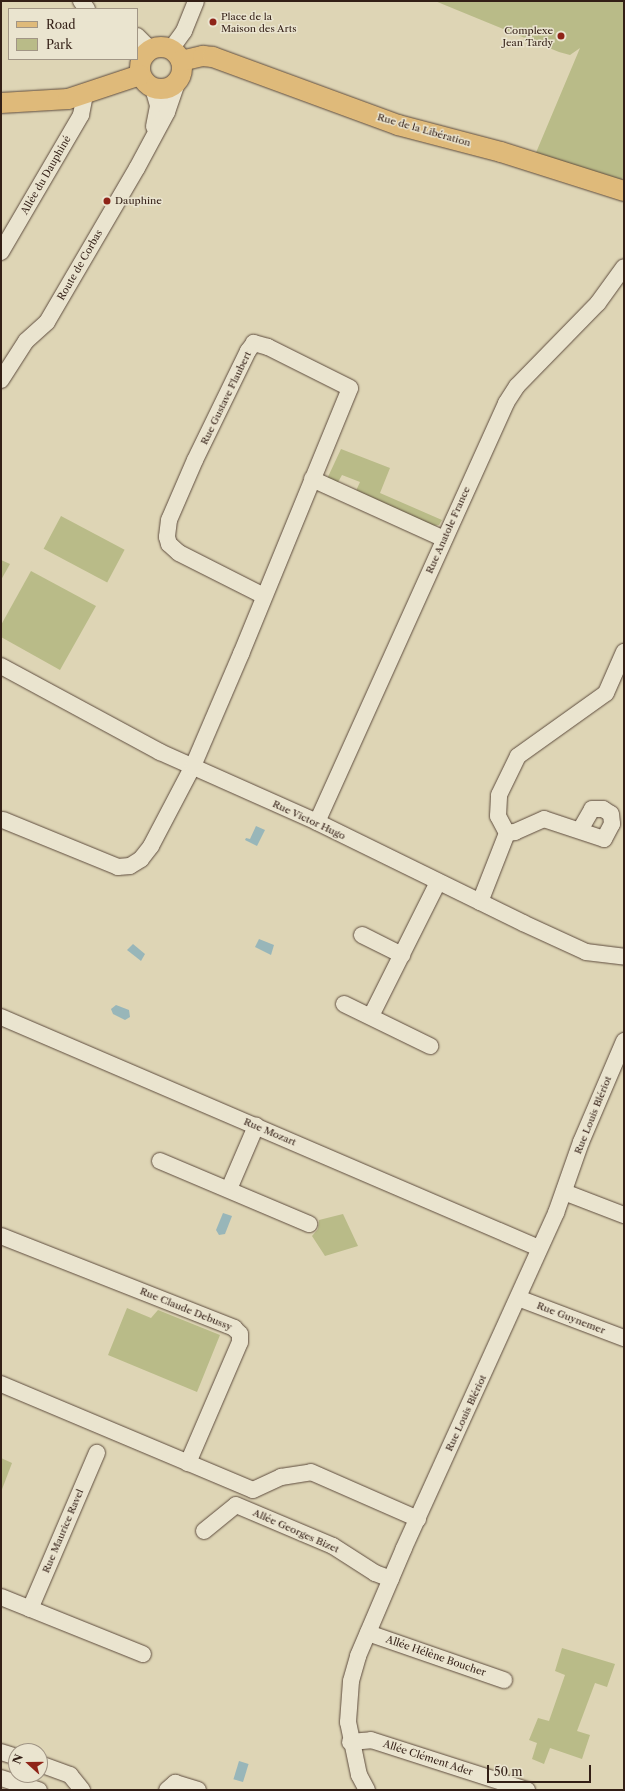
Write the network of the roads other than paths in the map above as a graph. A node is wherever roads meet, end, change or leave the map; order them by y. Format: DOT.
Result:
graph roads {
  1 [pos="196,1"];
  2 [pos="144,43"];
  3 [pos="177,63"];
  4 [pos="147,81"];
  5 [pos="85,95"];
  6 [pos="1,103"];
  7 [pos="149,142"];
  8 [pos="624,190"];
  9 [pos="1,252"];
  10 [pos="624,267"];
  11 [pos="1,380"];
  12 [pos="312,479"];
  13 [pos="444,539"];
  14 [pos="264,596"];
  15 [pos="624,652"];
  16 [pos="1,666"];
  17 [pos="193,766"];
  18 [pos="3,820"];
  19 [pos="317,822"];
  20 [pos="580,830"];
  21 [pos="507,833"];
  22 [pos="438,882"];
  23 [pos="480,902"];
  24 [pos="362,935"];
  25 [pos="402,955"];
  26 [pos="624,956"];
  27 [pos="344,1004"];
  28 [pos="371,1016"];
  29 [pos="1,1017"];
  30 [pos="624,1041"];
  31 [pos="430,1046"];
  32 [pos="256,1126"];
  33 [pos="160,1161"];
  34 [pos="229,1189"];
  35 [pos="564,1192"];
  36 [pos="624,1215"];
  37 [pos="309,1224"];
  38 [pos="1,1236"];
  39 [pos="540,1248"];
  40 [pos="518,1298"];
  41 [pos="624,1338"];
  42 [pos="1,1384"];
  43 [pos="97,1453"];
  44 [pos="188,1463"];
  45 [pos="418,1519"];
  46 [pos="204,1531"];
  47 [pos="391,1578"];
  48 [pos="1,1597"];
  49 [pos="30,1609"];
  50 [pos="368,1633"];
  51 [pos="143,1654"];
  52 [pos="504,1680"];
  53 [pos="350,1742"];
  54 [pos="48,1767"];
  55 [pos="1,1778"];
  56 [pos="39,1790"];
  57 [pos="82,1790"];
  58 [pos="167,1790"];
  59 [pos="198,1790"];
  60 [pos="367,1790"];
  61 [pos="527,1790"];
  1 -- 3 [label="street"];
  2 -- 3 [label="main road"];
  2 -- 4 [label="main road"];
  3 -- 4 [label="main road"];
  3 -- 7 [label="street, Route de Corbas"];
  3 -- 8 [label="main road, Rue de la Libération"];
  4 -- 5 [label="main road"];
  4 -- 7 [label="street, Route de Corbas"];
  5 -- 6 [label="main road"];
  5 -- 9 [label="street, Allée du Dauphiné"];
  7 -- 11 [label="street, Route de Corbas"];
  10 -- 13 [label="street, Rue Anatole France"];
  12 -- 13 [label="street"];
  12 -- 14 [label="street, Rue Gustave Flaubert"];
  12 -- 14 [label="street, Rue Gustave Flaubert"];
  13 -- 19 [label="street, Rue Anatole France"];
  14 -- 17 [label="street, Rue Gustave Flaubert"];
  15 -- 21 [label="street"];
  16 -- 17 [label="street, Rue Victor Hugo"];
  17 -- 18 [label="street, Rue Gustave Flaubert"];
  17 -- 19 [label="street, Rue Victor Hugo"];
  19 -- 22 [label="street, Rue Victor Hugo"];
  20 -- 21 [label="street"];
  21 -- 23 [label="street"];
  22 -- 23 [label="street, Rue Victor Hugo"];
  22 -- 25 [label="street"];
  23 -- 26 [label="street, Rue Victor Hugo"];
  24 -- 25 [label="street"];
  25 -- 28 [label="street"];
  27 -- 28 [label="street"];
  28 -- 31 [label="street"];
  29 -- 32 [label="street, Rue Mozart"];
  30 -- 35 [label="street, Rue Louis Blériot"];
  32 -- 34 [label="street"];
  32 -- 39 [label="street, Rue Mozart"];
  33 -- 34 [label="street"];
  34 -- 37 [label="street"];
  35 -- 36 [label="street"];
  35 -- 39 [label="street, Rue Louis Blériot"];
  38 -- 44 [label="street, Rue Claude Debussy"];
  39 -- 40 [label="street, Rue Louis Blériot"];
  40 -- 41 [label="street, Rue Guynemer"];
  40 -- 45 [label="street, Rue Louis Blériot"];
  42 -- 44 [label="street"];
  43 -- 49 [label="street, Rue Maurice Ravel"];
  44 -- 45 [label="street"];
  45 -- 47 [label="street, Rue Louis Blériot"];
  46 -- 47 [label="street, Allée Georges Bizet"];
  47 -- 50 [label="street, Rue Louis Blériot"];
  48 -- 49 [label="street"];
  49 -- 51 [label="street"];
  50 -- 52 [label="street, Allée Hélène Boucher"];
  50 -- 53 [label="street, Rue Louis Blériot"];
  53 -- 60 [label="street, Rue Louis Blériot"];
  53 -- 61 [label="street, Allée Clément Ader"];
  54 -- 57 [label="street"];
  55 -- 56 [label="street"];
  58 -- 59 [label="street"];
}
